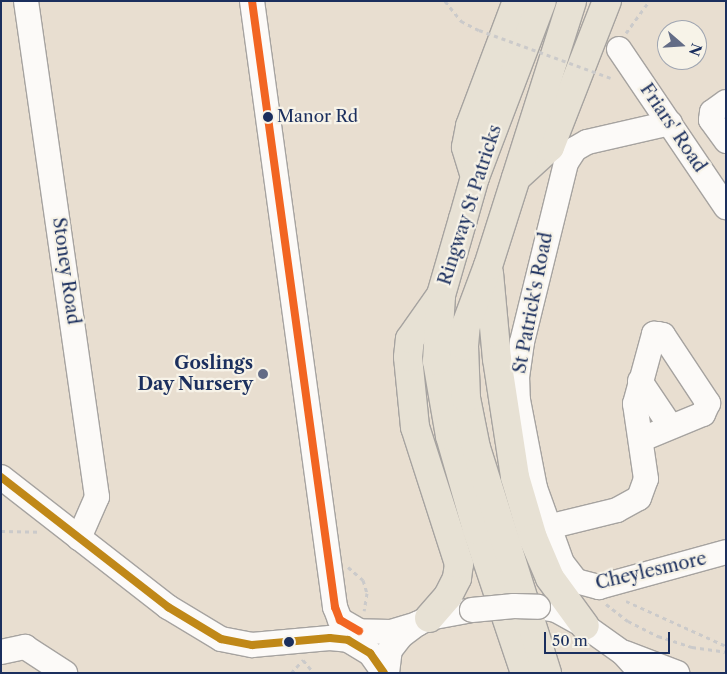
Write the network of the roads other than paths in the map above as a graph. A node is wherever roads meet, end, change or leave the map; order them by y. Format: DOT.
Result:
graph roads {
  1 [pos="26,1"];
  2 [pos="252,1"];
  3 [pos="517,1"];
  4 [pos="542,1"];
  5 [pos="572,1"];
  6 [pos="607,1"];
  7 [pos="619,49"];
  8 [pos="726,102"];
  9 [pos="670,123"];
  10 [pos="726,141"];
  11 [pos="475,177"];
  12 [pos="515,179"];
  13 [pos="726,208"];
  14 [pos="488,266"];
  15 [pos="441,295"];
  16 [pos="640,382"];
  17 [pos="671,427"];
  18 [pos="642,439"];
  19 [pos="1,477"];
  20 [pos="548,527"];
  21 [pos="79,538"];
  22 [pos="726,552"];
  23 [pos="576,581"];
  24 [pos="423,621"];
  25 [pos="354,622"];
  26 [pos="585,626"];
  27 [pos="295,642"];
  28 [pos="1,652"];
  29 [pos="623,653"];
  30 [pos="65,673"];
  31 [pos="385,673"];
  32 [pos="525,673"];
  33 [pos="547,673"];
  34 [pos="641,673"];
  35 [pos="677,673"];
  1 -- 21 [label="street, Stoney Road"];
  2 -- 25 [label="street"];
  3 -- 11 [label="highway"];
  4 -- 11 [label="highway, Ringway St Patricks"];
  5 -- 12 [label="highway, Ringway St Patricks"];
  6 -- 12 [label="highway"];
  7 -- 9 [label="street, Friars' Road"];
  8 -- 10 [label="street"];
  9 -- 13 [label="street, Friars' Road"];
  9 -- 20 [label="street, St Patrick's Road"];
  11 -- 15 [label="highway, Ringway St Patricks"];
  12 -- 14 [label="highway, Ringway St Patricks"];
  14 -- 26 [label="highway"];
  14 -- 33 [label="highway, Ringway St Patricks"];
  15 -- 24 [label="highway"];
  15 -- 32 [label="highway, Ringway St Patricks"];
  16 -- 17 [label="street"];
  16 -- 17 [label="street"];
  16 -- 18 [label="street"];
  17 -- 18 [label="street"];
  18 -- 20 [label="street"];
  19 -- 21 [label="street"];
  20 -- 23 [label="street, St Patrick's Road"];
  21 -- 27 [label="street"];
  22 -- 23 [label="street, Cheylesmore"];
  24 -- 25 [label="street"];
  24 -- 26 [label="street, bridge"];
  24 -- 31 [label="street"];
  25 -- 27 [label="street"];
  26 -- 29 [label="street"];
  27 -- 31 [label="street"];
  28 -- 30 [label="street"];
  29 -- 34 [label="street"];
  29 -- 35 [label="street"];
}
